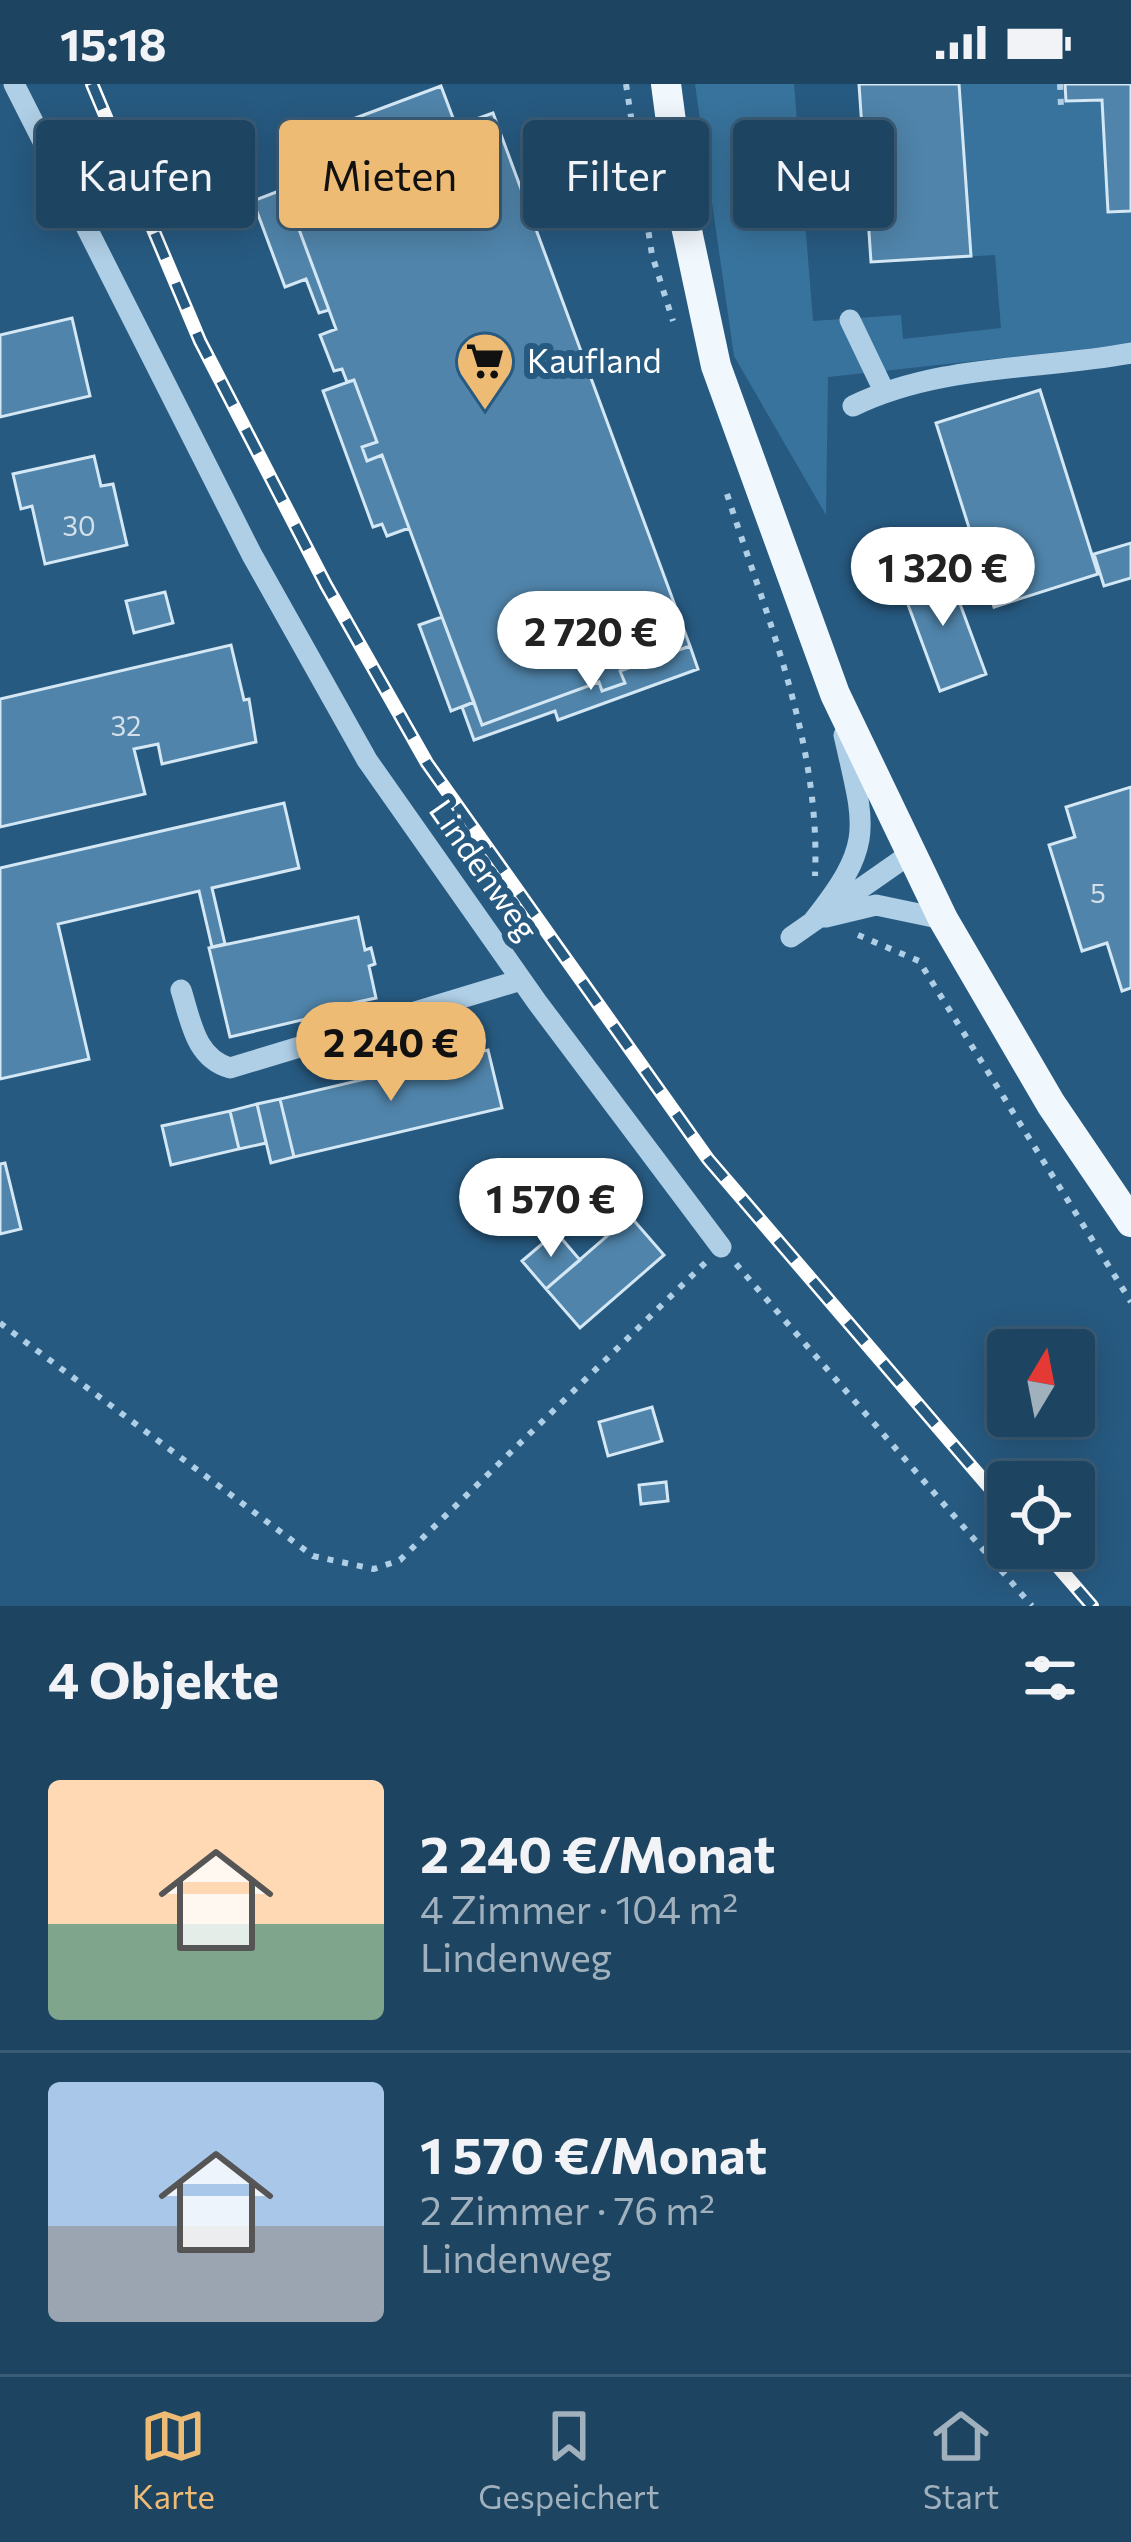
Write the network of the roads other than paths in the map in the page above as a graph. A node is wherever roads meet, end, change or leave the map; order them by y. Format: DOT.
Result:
graph roads {
  1 [pos="666,84"];
  2 [pos="10,87"];
  3 [pos="850,320"];
  4 [pos="1131,353"];
  5 [pos="884,391"];
  6 [pos="853,406"];
  7 [pos="835,694"];
  8 [pos="910,854"];
  9 [pos="943,919"];
  10 [pos="814,920"];
  11 [pos="791,938"];
  12 [pos="521,980"];
  13 [pos="181,990"];
  14 [pos="1131,1222"];
  15 [pos="722,1247"];
  1 -- 7 [label="main road"];
  2 -- 12 [label="street, Lindenweg"];
  3 -- 5 [label="street"];
  4 -- 5 [label="street"];
  5 -- 6 [label="street"];
  7 -- 8 [label="main road"];
  7 -- 10 [label="street"];
  8 -- 9 [label="main road"];
  8 -- 10 [label="street"];
  9 -- 10 [label="street"];
  9 -- 14 [label="main road"];
  10 -- 11 [label="street"];
  12 -- 13 [label="street"];
  12 -- 15 [label="street, Lindenweg"];
}
